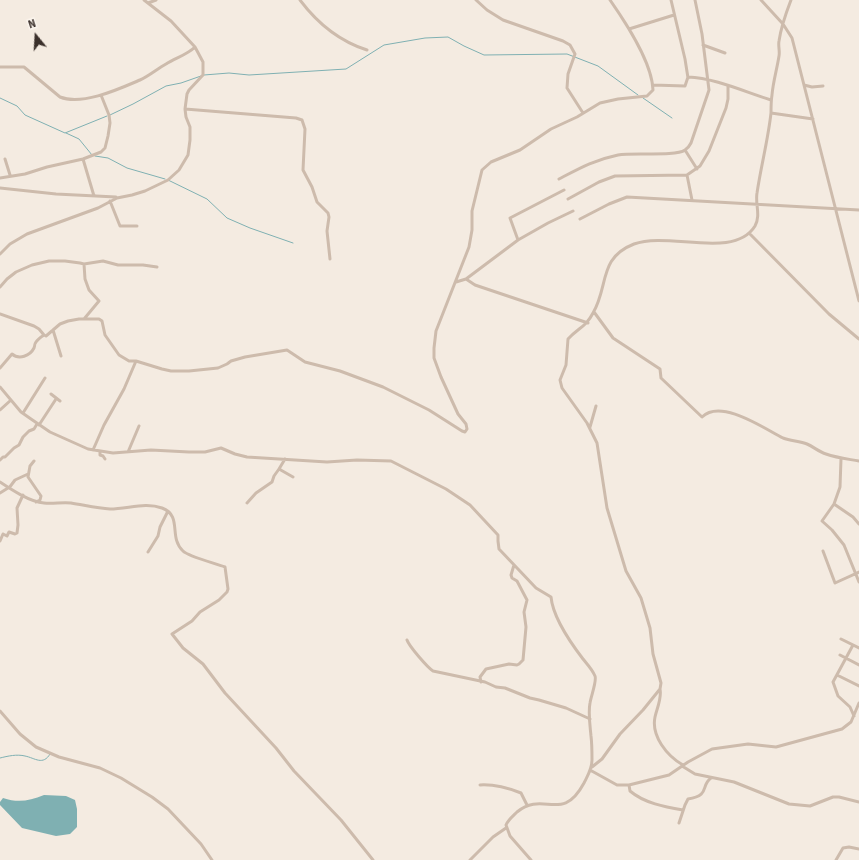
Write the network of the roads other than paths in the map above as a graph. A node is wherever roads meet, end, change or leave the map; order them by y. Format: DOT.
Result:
graph roads {
  1 [pos="144,0"];
  2 [pos="156,0"];
  3 [pos="300,0"];
  4 [pos="476,0"];
  5 [pos="610,0"];
  6 [pos="671,0"];
  7 [pos="695,0"];
  8 [pos="761,0"];
  9 [pos="791,0"];
  10 [pos="148,3"];
  11 [pos="674,14"];
  12 [pos="783,24"];
  13 [pos="629,29"];
  14 [pos="703,45"];
  15 [pos="194,47"];
  16 [pos="367,50"];
  17 [pos="190,52"];
  18 [pos="197,52"];
  19 [pos="725,53"];
  20 [pos="0,67"];
  21 [pos="688,78"];
  22 [pos="707,79"];
  23 [pos="653,85"];
  24 [pos="804,85"];
  25 [pos="728,86"];
  26 [pos="823,86"];
  27 [pos="101,95"];
  28 [pos="771,100"];
  29 [pos="185,109"];
  30 [pos="583,113"];
  31 [pos="771,113"];
  32 [pos="813,119"];
  33 [pos="685,150"];
  34 [pos="5,159"];
  35 [pos="82,159"];
  36 [pos="697,170"];
  37 [pos="687,175"];
  38 [pos="10,176"];
  39 [pos="0,178"];
  40 [pos="559,179"];
  41 [pos="0,188"];
  42 [pos="564,190"];
  43 [pos="94,196"];
  44 [pos="117,198"];
  45 [pos="568,199"];
  46 [pos="692,200"];
  47 [pos="110,201"];
  48 [pos="758,203"];
  49 [pos="835,208"];
  50 [pos="859,210"];
  51 [pos="573,211"];
  52 [pos="580,219"];
  53 [pos="137,226"];
  54 [pos="749,233"];
  55 [pos="518,240"];
  56 [pos="0,254"];
  57 [pos="330,259"];
  58 [pos="84,264"];
  59 [pos="157,267"];
  60 [pos="466,279"];
  61 [pos="456,282"];
  62 [pos="0,287"];
  63 [pos="859,300"];
  64 [pos="594,312"];
  65 [pos="0,314"];
  66 [pos="84,319"];
  67 [pos="588,323"];
  68 [pos="53,330"];
  69 [pos="44,336"];
  70 [pos="859,338"];
  71 [pos="61,356"];
  72 [pos="136,361"];
  73 [pos="0,368"];
  74 [pos="46,378"];
  75 [pos="0,387"];
  76 [pos="51,394"];
  77 [pos="11,400"];
  78 [pos="596,406"];
  79 [pos="0,410"];
  80 [pos="23,413"];
  81 [pos="38,424"];
  82 [pos="139,426"];
  83 [pos="590,427"];
  84 [pos="93,450"];
  85 [pos="100,452"];
  86 [pos="128,452"];
  87 [pos="105,459"];
  88 [pos="285,459"];
  89 [pos="841,459"];
  90 [pos="0,460"];
  91 [pos="34,461"];
  92 [pos="859,461"];
  93 [pos="279,470"];
  94 [pos="28,474"];
  95 [pos="293,477"];
  96 [pos="0,482"];
  97 [pos="9,488"];
  98 [pos="0,493"];
  99 [pos="23,495"];
  100 [pos="36,502"];
  101 [pos="247,503"];
  102 [pos="834,504"];
  103 [pos="168,511"];
  104 [pos="859,524"];
  105 [pos="0,541"];
  106 [pos="823,551"];
  107 [pos="148,552"];
  108 [pos="514,565"];
  109 [pos="859,572"];
  110 [pos="855,573"];
  111 [pos="859,582"];
  112 [pos="841,639"];
  113 [pos="407,640"];
  114 [pos="853,645"];
  115 [pos="859,648"];
  116 [pos="840,655"];
  117 [pos="846,658"];
  118 [pos="859,665"];
  119 [pos="837,675"];
  120 [pos="481,682"];
  121 [pos="859,686"];
  122 [pos="660,689"];
  123 [pos="859,704"];
  124 [pos="0,711"];
  125 [pos="854,716"];
  126 [pos="590,719"];
  127 [pos="683,766"];
  128 [pos="591,769"];
  129 [pos="711,778"];
  130 [pos="480,785"];
  131 [pos="629,786"];
  132 [pos="859,802"];
  133 [pos="528,805"];
  134 [pos="683,810"];
  135 [pos="679,823"];
  136 [pos="506,828"];
  137 [pos="859,848"];
  138 [pos="212,860"];
  139 [pos="373,860"];
  140 [pos="471,860"];
  141 [pos="531,860"];
  142 [pos="836,860"];
  1 -- 10 [label="street"];
  2 -- 10 [label="street"];
  3 -- 16 [label="street"];
  4 -- 30 [label="street"];
  5 -- 13 [label="street"];
  6 -- 11 [label="street"];
  7 -- 14 [label="street"];
  8 -- 12 [label="street"];
  9 -- 12 [label="street"];
  10 -- 15 [label="street"];
  11 -- 13 [label="street"];
  11 -- 21 [label="street"];
  12 -- 24 [label="street"];
  12 -- 28 [label="street"];
  13 -- 23 [label="street"];
  14 -- 19 [label="street"];
  14 -- 22 [label="street"];
  15 -- 17 [label="street"];
  15 -- 18 [label="street"];
  17 -- 18 [label="street"];
  17 -- 27 [label="street"];
  18 -- 29 [label="street"];
  20 -- 27 [label="street"];
  21 -- 22 [label="street"];
  21 -- 23 [label="street"];
  22 -- 25 [label="street"];
  22 -- 33 [label="street"];
  23 -- 30 [label="street"];
  24 -- 26 [label="street"];
  24 -- 32 [label="street"];
  25 -- 28 [label="street"];
  25 -- 36 [label="street"];
  27 -- 35 [label="street"];
  28 -- 31 [label="street"];
  29 -- 44 [label="street"];
  29 -- 57 [label="street"];
  30 -- 61 [label="street"];
  31 -- 32 [label="street"];
  31 -- 48 [label="street"];
  32 -- 49 [label="street"];
  33 -- 36 [label="street"];
  33 -- 40 [label="street"];
  34 -- 38 [label="street"];
  35 -- 38 [label="street"];
  35 -- 43 [label="street"];
  36 -- 37 [label="street"];
  37 -- 45 [label="street"];
  37 -- 46 [label="street"];
  38 -- 39 [label="street"];
  41 -- 43 [label="street"];
  42 -- 55 [label="street"];
  43 -- 44 [label="street"];
  44 -- 47 [label="street"];
  46 -- 48 [label="street"];
  46 -- 52 [label="street"];
  47 -- 53 [label="street"];
  47 -- 56 [label="street"];
  48 -- 49 [label="street"];
  48 -- 54 [label="street"];
  49 -- 50 [label="street"];
  49 -- 63 [label="street"];
  51 -- 55 [label="street"];
  54 -- 64 [label="street"];
  54 -- 70 [label="street"];
  55 -- 60 [label="street"];
  58 -- 59 [label="street"];
  58 -- 62 [label="street"];
  58 -- 66 [label="street"];
  60 -- 61 [label="street"];
  60 -- 67 [label="street"];
  61 -- 72 [label="street"];
  64 -- 67 [label="street"];
  64 -- 89 [label="street"];
  65 -- 69 [label="street"];
  66 -- 68 [label="street"];
  66 -- 72 [label="street"];
  67 -- 83 [label="street"];
  68 -- 69 [label="street"];
  68 -- 71 [label="street"];
  69 -- 73 [label="street"];
  72 -- 84 [label="street"];
  74 -- 80 [label="street"];
  75 -- 77 [label="street"];
  76 -- 81 [label="street"];
  77 -- 79 [label="street"];
  77 -- 80 [label="street"];
  78 -- 83 [label="street"];
  80 -- 81 [label="street"];
  81 -- 84 [label="street"];
  81 -- 90 [label="street"];
  82 -- 86 [label="street"];
  83 -- 122 [label="street"];
  84 -- 85 [label="street"];
  85 -- 86 [label="street"];
  85 -- 87 [label="street"];
  86 -- 88 [label="street"];
  88 -- 93 [label="street"];
  88 -- 108 [label="street"];
  89 -- 92 [label="street"];
  89 -- 102 [label="street"];
  91 -- 94 [label="street"];
  93 -- 95 [label="street"];
  93 -- 101 [label="street"];
  94 -- 97 [label="street"];
  94 -- 100 [label="street"];
  96 -- 97 [label="street"];
  97 -- 98 [label="street"];
  97 -- 99 [label="street"];
  99 -- 100 [label="street"];
  99 -- 105 [label="street"];
  100 -- 103 [label="street"];
  102 -- 104 [label="street"];
  102 -- 110 [label="street"];
  103 -- 107 [label="street"];
  103 -- 139 [label="street"];
  106 -- 110 [label="street"];
  108 -- 120 [label="street"];
  108 -- 126 [label="street"];
  109 -- 110 [label="street"];
  110 -- 111 [label="street"];
  112 -- 114 [label="street"];
  113 -- 120 [label="street"];
  114 -- 115 [label="street"];
  114 -- 117 [label="street"];
  116 -- 117 [label="street"];
  117 -- 118 [label="street"];
  117 -- 119 [label="street"];
  119 -- 121 [label="street"];
  119 -- 125 [label="street"];
  120 -- 126 [label="street"];
  122 -- 127 [label="street"];
  122 -- 128 [label="street"];
  123 -- 125 [label="street"];
  124 -- 138 [label="street"];
  125 -- 127 [label="street"];
  126 -- 128 [label="street"];
  127 -- 129 [label="street"];
  127 -- 131 [label="street"];
  128 -- 131 [label="street"];
  128 -- 133 [label="street"];
  129 -- 132 [label="street"];
  129 -- 134 [label="street"];
  130 -- 133 [label="street"];
  131 -- 134 [label="street"];
  133 -- 136 [label="street"];
  134 -- 135 [label="street"];
  136 -- 140 [label="street"];
  136 -- 141 [label="street"];
  137 -- 142 [label="street"];
}
